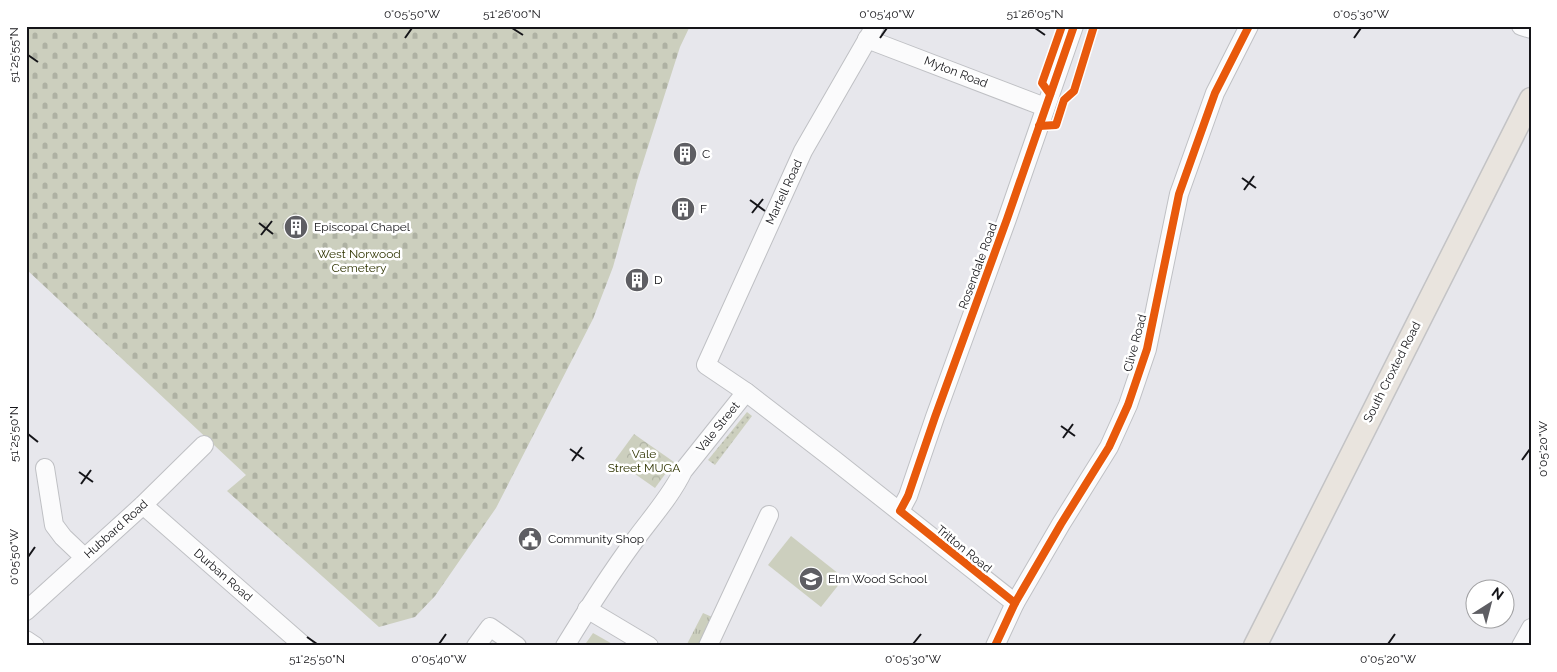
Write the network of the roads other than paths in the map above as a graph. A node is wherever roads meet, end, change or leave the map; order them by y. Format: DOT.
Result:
graph roads {
  1 [pos="1074,26"];
  2 [pos="1249,26"];
  3 [pos="1521,26"];
  4 [pos="1531,29"];
  5 [pos="871,32"];
  6 [pos="1531,99"];
  7 [pos="1046,107"];
  8 [pos="706,364"];
  9 [pos="746,392"];
  10 [pos="204,445"];
  11 [pos="46,468"];
  12 [pos="143,505"];
  13 [pos="900,511"];
  14 [pos="769,515"];
  15 [pos="84,557"];
  16 [pos="1015,603"];
  17 [pos="588,609"];
  18 [pos="26,611"];
  19 [pos="1531,628"];
  20 [pos="26,640"];
  21 [pos="35,646"];
  22 [pos="304,646"];
  23 [pos="476,646"];
  24 [pos="517,646"];
  25 [pos="565,646"];
  26 [pos="649,646"];
  27 [pos="708,646"];
  28 [pos="995,646"];
  29 [pos="1256,646"];
  30 [pos="1521,646"];
  1 -- 7 [label="street, Rosendale Road"];
  2 -- 16 [label="street, Clive Road"];
  3 -- 4 [label="street"];
  5 -- 7 [label="street, Myton Road"];
  5 -- 8 [label="street, Martell Road"];
  6 -- 29 [label="main road, South Croxted Road"];
  7 -- 13 [label="street, Rosendale Road"];
  8 -- 9 [label="street, Tritton Road"];
  9 -- 13 [label="street, Tritton Road"];
  9 -- 17 [label="street, Vale Street"];
  10 -- 12 [label="street, Hubbard Road"];
  11 -- 15 [label="street"];
  12 -- 15 [label="street, Hubbard Road"];
  12 -- 22 [label="street, Durban Road"];
  13 -- 16 [label="street, Tritton Road"];
  14 -- 27 [label="street"];
  15 -- 18 [label="street, Hubbard Road"];
  16 -- 28 [label="street, Clive Road"];
  17 -- 25 [label="street, Vale Street"];
  17 -- 26 [label="street"];
  19 -- 30 [label="street"];
  20 -- 21 [label="street"];
  23 -- 24 [label="street"];
}
